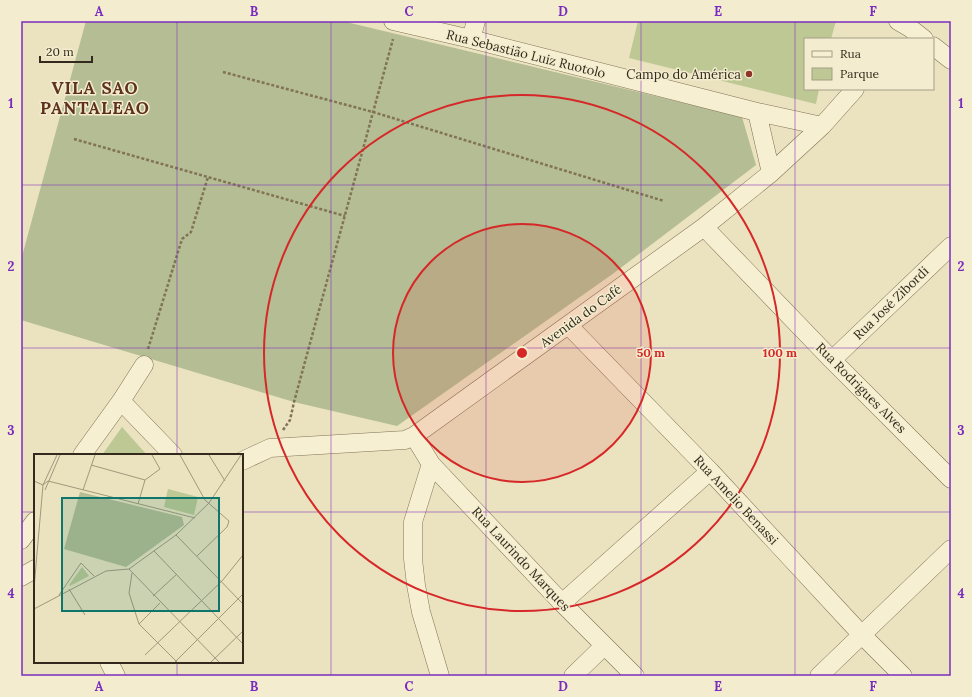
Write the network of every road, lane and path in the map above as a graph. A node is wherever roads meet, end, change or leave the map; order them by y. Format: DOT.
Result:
graph roads {
  1 [pos="395,21"];
  2 [pos="476,21"];
  3 [pos="471,39"];
  4 [pos="934,47"];
  5 [pos="951,60"];
  6 [pos="223,72"];
  7 [pos="854,90"];
  8 [pos="373,112"];
  9 [pos="757,112"];
  10 [pos="822,126"];
  11 [pos="74,139"];
  12 [pos="771,173"];
  13 [pos="208,177"];
  14 [pos="664,201"];
  15 [pos="345,216"];
  16 [pos="704,227"];
  17 [pos="951,246"];
  18 [pos="568,325"];
  19 [pos="146,358"];
  20 [pos="832,360"];
  21 [pos="121,401"];
  22 [pos="414,436"];
  23 [pos="270,448"];
  24 [pos="83,454"];
  25 [pos="172,454"];
  26 [pos="243,461"];
  27 [pos="431,464"];
  28 [pos="710,471"];
  29 [pos="951,480"];
  30 [pos="34,522"];
  31 [pos="21,540"];
  32 [pos="951,549"];
  33 [pos="34,570"];
  34 [pos="21,577"];
  35 [pos="562,603"];
  36 [pos="861,634"];
  37 [pos="604,646"];
  38 [pos="110,663"];
  39 [pos="116,676"];
  40 [pos="440,676"];
  41 [pos="573,676"];
  42 [pos="635,676"];
  43 [pos="819,676"];
  44 [pos="903,676"];
  1 -- 3 [label="street, Rua Sebastião Luiz Ruotolo"];
  1 -- 8 [label="path"];
  2 -- 3 [label="street"];
  3 -- 9 [label="street, Rua Sebastião Luiz Ruotolo"];
  4 -- 5 [label="street"];
  6 -- 8 [label="path"];
  7 -- 10 [label="street, Avenida do Café"];
  8 -- 14 [label="path"];
  8 -- 15 [label="path"];
  9 -- 10 [label="street, Rua Sebastião Luiz Ruotolo"];
  9 -- 12 [label="street"];
  10 -- 12 [label="street, Avenida do Café"];
  11 -- 13 [label="path"];
  12 -- 16 [label="street, Avenida do Café"];
  13 -- 15 [label="path"];
  13 -- 19 [label="path"];
  15 -- 23 [label="path"];
  16 -- 18 [label="street, Avenida do Café"];
  16 -- 20 [label="street, Rua Rodrigues Alves"];
  17 -- 20 [label="street, Rua José Zibordi"];
  18 -- 22 [label="street, Avenida do Café"];
  18 -- 28 [label="street, Rua Amelio Benassi"];
  19 -- 21 [label="street"];
  20 -- 29 [label="street, Rua Rodrigues Alves"];
  21 -- 24 [label="street"];
  21 -- 25 [label="street"];
  22 -- 23 [label="street, Avenida do Café"];
  22 -- 27 [label="street, Rua Laurindo Marques"];
  23 -- 26 [label="street, Avenida do Café"];
  27 -- 35 [label="street, Rua Laurindo Marques"];
  27 -- 40 [label="street"];
  28 -- 35 [label="street"];
  28 -- 36 [label="street, Rua Amelio Benassi"];
  30 -- 31 [label="street"];
  32 -- 36 [label="street"];
  33 -- 34 [label="street"];
  35 -- 37 [label="street, Rua Laurindo Marques"];
  36 -- 43 [label="street"];
  36 -- 44 [label="street, Rua Amelio Benassi"];
  37 -- 41 [label="street"];
  37 -- 42 [label="street, Rua Laurindo Marques"];
  38 -- 39 [label="street"];
}
